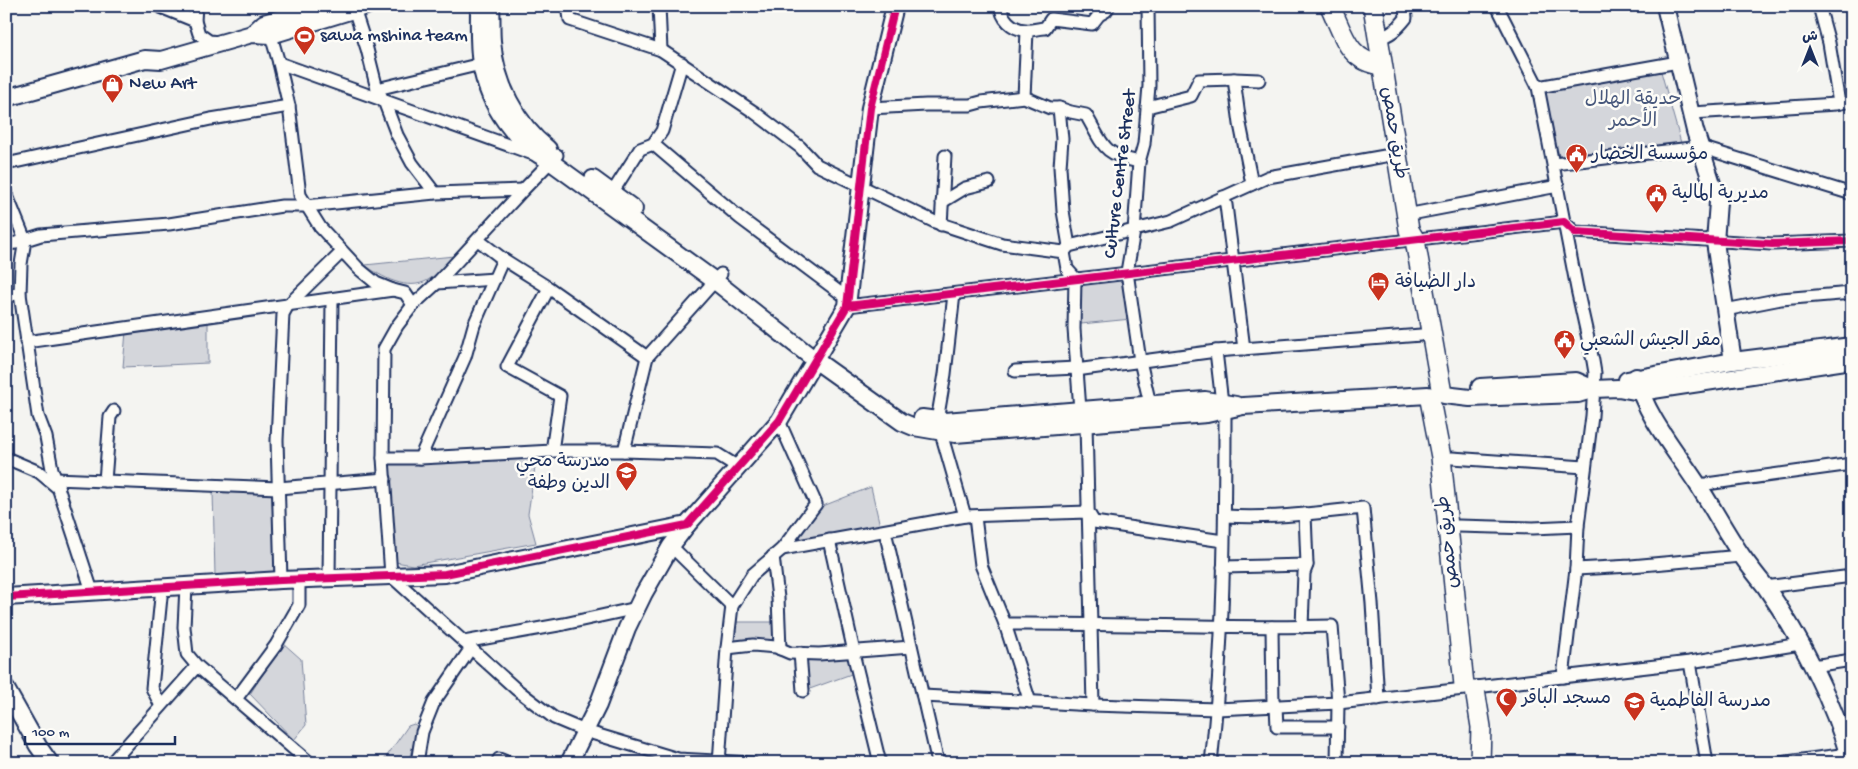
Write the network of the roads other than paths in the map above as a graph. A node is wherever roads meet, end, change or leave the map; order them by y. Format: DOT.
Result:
graph roads {
  1 [pos="158,6"];
  2 [pos="196,6"];
  3 [pos="321,6"];
  4 [pos="479,6"];
  5 [pos="491,6"];
  6 [pos="568,6"];
  7 [pos="659,6"];
  8 [pos="895,6"];
  9 [pos="1001,6"];
  10 [pos="1109,6"];
  11 [pos="1148,6"];
  12 [pos="1330,6"];
  13 [pos="1374,6"];
  14 [pos="1405,6"];
  15 [pos="1497,6"];
  16 [pos="1665,6"];
  17 [pos="1819,6"];
  18 [pos="357,8"];
  19 [pos="195,21"];
  20 [pos="269,29"];
  21 [pos="1027,31"];
  22 [pos="1378,38"];
  23 [pos="220,42"];
  24 [pos="661,50"];
  25 [pos="161,60"];
  26 [pos="1678,62"];
  27 [pos="279,63"];
  28 [pos="682,63"];
  29 [pos="481,64"];
  30 [pos="1382,64"];
  31 [pos="1234,79"];
  32 [pos="1259,80"];
  33 [pos="1538,86"];
  34 [pos="377,89"];
  35 [pos="1024,97"];
  36 [pos="6,98"];
  37 [pos="384,101"];
  38 [pos="1852,101"];
  39 [pos="1839,103"];
  40 [pos="289,106"];
  41 [pos="1147,107"];
  42 [pos="870,108"];
  43 [pos="1060,108"];
  44 [pos="6,110"];
  45 [pos="1692,114"];
  46 [pos="652,144"];
  47 [pos="1700,147"];
  48 [pos="1396,154"];
  49 [pos="945,156"];
  50 [pos="549,158"];
  51 [pos="1140,162"];
  52 [pos="6,164"];
  53 [pos="1554,164"];
  54 [pos="989,182"];
  55 [pos="1252,184"];
  56 [pos="1558,186"];
  57 [pos="861,188"];
  58 [pos="522,190"];
  59 [pos="6,193"];
  60 [pos="435,193"];
  61 [pos="612,193"];
  62 [pos="1852,194"];
  63 [pos="1223,197"];
  64 [pos="942,202"];
  65 [pos="306,206"];
  66 [pos="1564,222"];
  67 [pos="941,224"];
  68 [pos="1134,231"];
  69 [pos="1409,232"];
  70 [pos="24,240"];
  71 [pos="478,240"];
  72 [pos="1852,241"];
  73 [pos="1714,242"];
  74 [pos="6,244"];
  75 [pos="1067,249"];
  76 [pos="342,252"];
  77 [pos="503,259"];
  78 [pos="1234,261"];
  79 [pos="1126,272"];
  80 [pos="718,278"];
  81 [pos="1075,278"];
  82 [pos="495,279"];
  83 [pos="437,283"];
  84 [pos="549,288"];
  85 [pos="393,290"];
  86 [pos="1852,293"];
  87 [pos="20,294"];
  88 [pos="954,294"];
  89 [pos="6,296"];
  90 [pos="332,300"];
  91 [pos="847,302"];
  92 [pos="288,305"];
  93 [pos="413,306"];
  94 [pos="1725,310"];
  95 [pos="1421,335"];
  96 [pos="26,342"];
  97 [pos="1244,349"];
  98 [pos="1216,351"];
  99 [pos="1850,355"];
  100 [pos="818,356"];
  101 [pos="647,357"];
  102 [pos="1140,361"];
  103 [pos="1733,361"];
  104 [pos="1076,369"];
  105 [pos="1015,371"];
  106 [pos="1638,384"];
  107 [pos="1594,389"];
  108 [pos="1437,394"];
  109 [pos="1150,404"];
  110 [pos="1224,406"];
  111 [pos="114,411"];
  112 [pos="1083,417"];
  113 [pos="779,421"];
  114 [pos="939,427"];
  115 [pos="552,451"];
  116 [pos="624,451"];
  117 [pos="6,458"];
  118 [pos="383,458"];
  119 [pos="420,458"];
  120 [pos="1452,458"];
  121 [pos="1852,464"];
  122 [pos="738,467"];
  123 [pos="1585,467"];
  124 [pos="384,479"];
  125 [pos="104,481"];
  126 [pos="56,483"];
  127 [pos="330,484"];
  128 [pos="1699,485"];
  129 [pos="278,488"];
  130 [pos="1088,512"];
  131 [pos="1305,514"];
  132 [pos="970,516"];
  133 [pos="1225,516"];
  134 [pos="687,525"];
  135 [pos="1458,526"];
  136 [pos="1578,526"];
  137 [pos="885,531"];
  138 [pos="828,540"];
  139 [pos="1223,541"];
  140 [pos="671,546"];
  141 [pos="777,553"];
  142 [pos="1742,556"];
  143 [pos="1307,565"];
  144 [pos="1223,567"];
  145 [pos="1576,569"];
  146 [pos="391,576"];
  147 [pos="1852,576"];
  148 [pos="299,579"];
  149 [pos="329,579"];
  150 [pos="281,580"];
  151 [pos="186,586"];
  152 [pos="162,587"];
  153 [pos="1765,587"];
  154 [pos="92,591"];
  155 [pos="6,597"];
  156 [pos="732,606"];
  157 [pos="636,608"];
  158 [pos="1005,624"];
  159 [pos="1091,624"];
  160 [pos="1302,627"];
  161 [pos="1221,628"];
  162 [pos="1272,628"];
  163 [pos="1800,644"];
  164 [pos="467,645"];
  165 [pos="911,647"];
  166 [pos="727,648"];
  167 [pos="780,649"];
  168 [pos="854,652"];
  169 [pos="800,653"];
  170 [pos="1852,660"];
  171 [pos="1690,662"];
  172 [pos="197,666"];
  173 [pos="1813,666"];
  174 [pos="1563,677"];
  175 [pos="1470,688"];
  176 [pos="6,689"];
  177 [pos="803,691"];
  178 [pos="922,696"];
  179 [pos="236,699"];
  180 [pos="1378,699"];
  181 [pos="1030,702"];
  182 [pos="1338,703"];
  183 [pos="161,706"];
  184 [pos="1093,706"];
  185 [pos="1274,706"];
  186 [pos="1217,709"];
  187 [pos="1338,727"];
  188 [pos="586,731"];
  189 [pos="1850,758"];
  190 [pos="718,762"];
  191 [pos="50,763"];
  192 [pos="111,763"];
  193 [pos="310,763"];
  194 [pos="417,763"];
  195 [pos="497,763"];
  196 [pos="509,763"];
  197 [pos="569,763"];
  198 [pos="752,763"];
  199 [pos="880,763"];
  200 [pos="938,763"];
  201 [pos="1211,763"];
  202 [pos="1338,763"];
  203 [pos="1468,763"];
  204 [pos="1480,763"];
  205 [pos="1706,763"];
  206 [pos="1779,763"];
  1 -- 19 [label="street"];
  2 -- 19 [label="street"];
  3 -- 20 [label="street"];
  4 -- 29 [label="street"];
  5 -- 50 [label="street"];
  6 -- 24 [label="street"];
  7 -- 24 [label="street"];
  8 -- 42 [label="street"];
  9 -- 21 [label="street"];
  10 -- 21 [label="street"];
  11 -- 41 [label="street, Culture Centre Street"];
  12 -- 30 [label="main road"];
  13 -- 22 [label="main road, طريق حمص"];
  14 -- 22 [label="street"];
  15 -- 33 [label="street"];
  16 -- 26 [label="street"];
  17 -- 39 [label="street"];
  18 -- 20 [label="street"];
  18 -- 34 [label="street"];
  19 -- 23 [label="street"];
  20 -- 23 [label="street"];
  20 -- 27 [label="street"];
  21 -- 35 [label="street"];
  22 -- 30 [label="main road, طريق حمص"];
  23 -- 25 [label="street"];
  24 -- 28 [label="street"];
  25 -- 36 [label="street"];
  25 -- 44 [label="street"];
  26 -- 33 [label="street"];
  26 -- 45 [label="street"];
  27 -- 37 [label="street"];
  27 -- 40 [label="street"];
  28 -- 46 [label="street"];
  28 -- 57 [label="street"];
  29 -- 34 [label="street"];
  29 -- 50 [label="street"];
  30 -- 48 [label="main road, طريق حمص"];
  31 -- 32 [label="street"];
  31 -- 41 [label="street"];
  31 -- 55 [label="street"];
  33 -- 53 [label="street"];
  34 -- 37 [label="street"];
  35 -- 42 [label="street"];
  35 -- 43 [label="street"];
  37 -- 50 [label="street"];
  37 -- 60 [label="street"];
  38 -- 39 [label="street"];
  39 -- 45 [label="street"];
  40 -- 52 [label="street"];
  40 -- 65 [label="street"];
  41 -- 51 [label="street, Culture Centre Street"];
  42 -- 57 [label="street"];
  43 -- 51 [label="street"];
  43 -- 75 [label="street"];
  45 -- 47 [label="street"];
  46 -- 61 [label="street"];
  46 -- 91 [label="street"];
  47 -- 53 [label="street"];
  47 -- 62 [label="street"];
  47 -- 73 [label="street"];
  48 -- 55 [label="street"];
  48 -- 69 [label="main road, طريق حمص"];
  49 -- 64 [label="street"];
  50 -- 58 [label="street"];
  50 -- 61 [label="street"];
  50 -- 80 [label="street"];
  51 -- 68 [label="street, Culture Centre Street"];
  53 -- 56 [label="street"];
  54 -- 64 [label="street"];
  55 -- 63 [label="street"];
  56 -- 66 [label="street"];
  56 -- 69 [label="street"];
  57 -- 67 [label="street"];
  57 -- 91 [label="street"];
  58 -- 60 [label="street"];
  58 -- 71 [label="street"];
  59 -- 70 [label="street"];
  60 -- 65 [label="street"];
  61 -- 80 [label="street"];
  63 -- 68 [label="street"];
  63 -- 78 [label="street"];
  64 -- 67 [label="street"];
  65 -- 70 [label="street"];
  65 -- 76 [label="street"];
  66 -- 69 [label="street"];
  66 -- 73 [label="street"];
  66 -- 107 [label="street"];
  67 -- 75 [label="street"];
  68 -- 75 [label="street"];
  68 -- 79 [label="street, Culture Centre Street"];
  69 -- 78 [label="street"];
  69 -- 95 [label="main road, طريق حمص"];
  69 -- 108 [label="main road, طريق حمص"];
  70 -- 74 [label="street"];
  70 -- 87 [label="street"];
  71 -- 77 [label="street"];
  71 -- 83 [label="street"];
  72 -- 73 [label="street"];
  73 -- 94 [label="street"];
  75 -- 81 [label="street"];
  76 -- 85 [label="street"];
  76 -- 92 [label="street"];
  77 -- 82 [label="street"];
  77 -- 84 [label="street"];
  78 -- 79 [label="street"];
  78 -- 97 [label="street"];
  79 -- 81 [label="street"];
  79 -- 102 [label="street, Culture Centre Street"];
  80 -- 100 [label="street"];
  80 -- 101 [label="street"];
  81 -- 88 [label="street"];
  81 -- 104 [label="street"];
  82 -- 83 [label="street"];
  82 -- 119 [label="street"];
  83 -- 93 [label="street"];
  84 -- 101 [label="street"];
  84 -- 115 [label="street"];
  85 -- 90 [label="street"];
  85 -- 93 [label="street"];
  86 -- 94 [label="street"];
  87 -- 89 [label="street"];
  87 -- 96 [label="street"];
  88 -- 91 [label="street"];
  88 -- 114 [label="street"];
  90 -- 92 [label="street"];
  90 -- 127 [label="street"];
  91 -- 100 [label="street"];
  92 -- 96 [label="street"];
  92 -- 129 [label="street"];
  93 -- 118 [label="street"];
  94 -- 103 [label="street"];
  95 -- 97 [label="street"];
  95 -- 108 [label="main road, طريق حمص"];
  96 -- 126 [label="street"];
  97 -- 98 [label="street"];
  98 -- 102 [label="street"];
  98 -- 110 [label="street"];
  99 -- 103 [label="street"];
  99 -- 106 [label="street"];
  100 -- 113 [label="street"];
  100 -- 114 [label="street"];
  101 -- 116 [label="street"];
  102 -- 104 [label="street"];
  102 -- 109 [label="street, Culture Centre Street"];
  103 -- 106 [label="street"];
  104 -- 105 [label="street"];
  104 -- 112 [label="street"];
  106 -- 107 [label="street"];
  106 -- 128 [label="street"];
  107 -- 108 [label="street"];
  107 -- 123 [label="street"];
  108 -- 110 [label="street"];
  108 -- 120 [label="main road, طريق حمص"];
  108 -- 175 [label="main road, طريق حمص"];
  109 -- 110 [label="street"];
  109 -- 112 [label="street"];
  110 -- 112 [label="street"];
  110 -- 133 [label="street"];
  111 -- 125 [label="street"];
  112 -- 114 [label="street"];
  112 -- 130 [label="street"];
  113 -- 122 [label="street"];
  113 -- 141 [label="street"];
  114 -- 132 [label="street"];
  115 -- 116 [label="street"];
  115 -- 119 [label="street"];
  116 -- 122 [label="street"];
  117 -- 126 [label="street"];
  118 -- 119 [label="street"];
  118 -- 124 [label="street"];
  120 -- 123 [label="street"];
  120 -- 135 [label="main road, طريق حمص"];
  121 -- 128 [label="street"];
  122 -- 134 [label="street"];
  123 -- 136 [label="street"];
  124 -- 127 [label="street"];
  124 -- 146 [label="street"];
  125 -- 126 [label="street"];
  125 -- 129 [label="street"];
  126 -- 154 [label="street"];
  127 -- 129 [label="street"];
  127 -- 149 [label="street"];
  128 -- 142 [label="street"];
  129 -- 150 [label="street"];
  130 -- 132 [label="street"];
  130 -- 139 [label="street"];
  130 -- 159 [label="street"];
  131 -- 133 [label="street"];
  131 -- 143 [label="street"];
  131 -- 180 [label="street"];
  132 -- 137 [label="street"];
  132 -- 158 [label="street"];
  133 -- 139 [label="street"];
  134 -- 140 [label="street"];
  134 -- 146 [label="street"];
  135 -- 136 [label="street"];
  135 -- 175 [label="main road, طريق حمص"];
  136 -- 145 [label="street"];
  137 -- 138 [label="street"];
  137 -- 165 [label="street"];
  138 -- 141 [label="street"];
  138 -- 168 [label="street"];
  139 -- 144 [label="street"];
  140 -- 156 [label="street"];
  140 -- 157 [label="street"];
  141 -- 156 [label="street"];
  141 -- 167 [label="street"];
  142 -- 145 [label="street"];
  142 -- 153 [label="street"];
  143 -- 144 [label="street"];
  143 -- 160 [label="street"];
  144 -- 161 [label="street"];
  145 -- 174 [label="street"];
  146 -- 149 [label="street"];
  146 -- 164 [label="street"];
  147 -- 153 [label="street"];
  148 -- 149 [label="street"];
  148 -- 150 [label="street"];
  148 -- 179 [label="street"];
  150 -- 151 [label="street"];
  151 -- 152 [label="street"];
  151 -- 172 [label="street"];
  152 -- 154 [label="street"];
  152 -- 183 [label="street"];
  153 -- 163 [label="street"];
  154 -- 155 [label="street"];
  156 -- 166 [label="street"];
  157 -- 164 [label="street"];
  157 -- 188 [label="street"];
  158 -- 159 [label="street"];
  158 -- 181 [label="street"];
  159 -- 161 [label="street"];
  159 -- 184 [label="street"];
  160 -- 162 [label="street"];
  160 -- 182 [label="street"];
  161 -- 162 [label="street"];
  161 -- 186 [label="street"];
  162 -- 185 [label="street"];
  163 -- 171 [label="street"];
  163 -- 173 [label="street"];
  164 -- 188 [label="street"];
  164 -- 194 [label="street"];
  165 -- 168 [label="street"];
  165 -- 178 [label="street"];
  166 -- 167 [label="street"];
  166 -- 190 [label="street"];
  167 -- 169 [label="street"];
  168 -- 169 [label="street"];
  168 -- 199 [label="street"];
  169 -- 177 [label="street"];
  170 -- 173 [label="street"];
  171 -- 174 [label="street"];
  171 -- 205 [label="street"];
  172 -- 179 [label="street"];
  172 -- 183 [label="street"];
  173 -- 189 [label="street"];
  174 -- 175 [label="street"];
  175 -- 180 [label="street"];
  175 -- 203 [label="main road"];
  175 -- 204 [label="main road"];
  176 -- 191 [label="street"];
  178 -- 181 [label="street"];
  178 -- 200 [label="street"];
  179 -- 193 [label="street"];
  180 -- 182 [label="street"];
  181 -- 184 [label="street"];
  182 -- 185 [label="street"];
  182 -- 187 [label="street"];
  183 -- 192 [label="street"];
  184 -- 186 [label="street"];
  185 -- 186 [label="street"];
  185 -- 187 [label="street"];
  186 -- 201 [label="street"];
  187 -- 202 [label="street"];
  188 -- 190 [label="street"];
  188 -- 197 [label="street"];
  189 -- 206 [label="street"];
  190 -- 198 [label="street"];
  195 -- 196 [label="street"];
}
